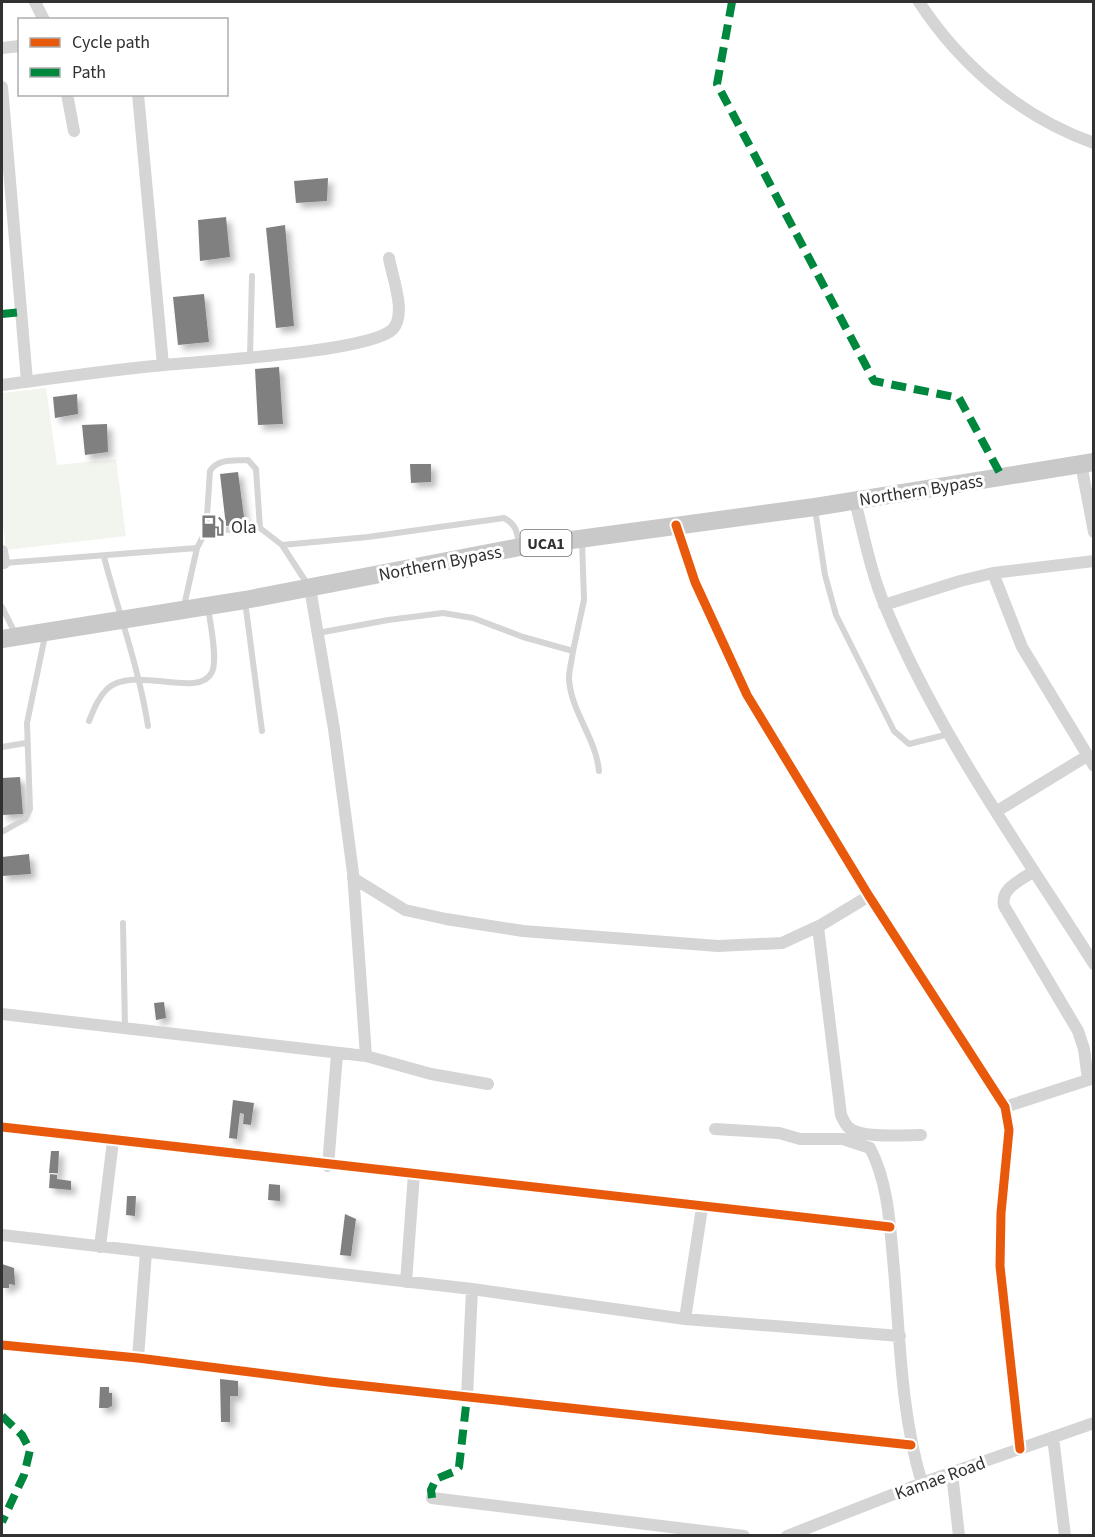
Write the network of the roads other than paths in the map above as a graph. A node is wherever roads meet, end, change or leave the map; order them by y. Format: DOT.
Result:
graph roads {
  1 [pos="35,2"];
  2 [pos="919,2"];
  3 [pos="43,18"];
  4 [pos="18,46"];
  5 [pos="2,48"];
  6 [pos="2,87"];
  7 [pos="67,96"];
  8 [pos="138,96"];
  9 [pos="74,131"];
  10 [pos="1094,143"];
  11 [pos="389,258"];
  12 [pos="252,276"];
  13 [pos="250,358"];
  14 [pos="163,365"];
  15 [pos="27,381"];
  16 [pos="2,385"];
  17 [pos="1087,463"];
  18 [pos="855,501"];
  19 [pos="815,507"];
  20 [pos="676,525"];
  21 [pos="260,528"];
  22 [pos="206,531"];
  23 [pos="1094,532"];
  24 [pos="582,538"];
  25 [pos="282,545"];
  26 [pos="520,547"];
  27 [pos="197,548"];
  28 [pos="104,557"];
  29 [pos="2,559"];
  30 [pos="1094,561"];
  31 [pos="993,573"];
  32 [pos="310,588"];
  33 [pos="245,600"];
  34 [pos="884,605"];
  35 [pos="208,606"];
  36 [pos="2,607"];
  37 [pos="183,611"];
  38 [pos="121,622"];
  39 [pos="46,632"];
  40 [pos="318,633"];
  41 [pos="9,638"];
  42 [pos="573,651"];
  43 [pos="141,678"];
  44 [pos="89,721"];
  45 [pos="148,726"];
  46 [pos="262,731"];
  47 [pos="949,734"];
  48 [pos="26,743"];
  49 [pos="2,747"];
  50 [pos="1090,761"];
  51 [pos="599,771"];
  52 [pos="997,811"];
  53 [pos="2,832"];
  54 [pos="1034,871"];
  55 [pos="353,878"];
  56 [pos="869,896"];
  57 [pos="123,923"];
  58 [pos="818,927"];
  59 [pos="1094,964"];
  60 [pos="2,1014"];
  61 [pos="125,1029"];
  62 [pos="336,1054"];
  63 [pos="366,1056"];
  64 [pos="1091,1079"];
  65 [pos="488,1084"];
  66 [pos="1005,1107"];
  67 [pos="2,1127"];
  68 [pos="715,1129"];
  69 [pos="921,1136"];
  70 [pos="113,1141"];
  71 [pos="328,1166"];
  72 [pos="414,1174"];
  73 [pos="702,1208"];
  74 [pos="890,1227"];
  75 [pos="2,1235"];
  76 [pos="100,1246"];
  77 [pos="146,1252"];
  78 [pos="406,1282"];
  79 [pos="472,1289"];
  80 [pos="685,1318"];
  81 [pos="900,1336"];
  82 [pos="2,1345"];
  83 [pos="138,1358"];
  84 [pos="467,1397"];
  85 [pos="1094,1423"];
  86 [pos="1053,1437"];
  87 [pos="911,1445"];
  88 [pos="1020,1449"];
  89 [pos="952,1473"];
  90 [pos="922,1483"];
  91 [pos="432,1498"];
  92 [pos="744,1536"];
  93 [pos="787,1536"];
  94 [pos="960,1536"];
  95 [pos="1065,1536"];
  1 -- 3 [label="street"];
  2 -- 10 [label="street"];
  4 -- 5 [label="street"];
  6 -- 15 [label="street"];
  7 -- 9 [label="street"];
  8 -- 14 [label="street"];
  11 -- 13 [label="street"];
  12 -- 13 [label="lane"];
  13 -- 14 [label="street"];
  14 -- 15 [label="street"];
  15 -- 16 [label="street"];
  17 -- 18 [label="main road, Northern Bypass / UCA1"];
  17 -- 23 [label="street"];
  18 -- 19 [label="main road, Northern Bypass / UCA1"];
  18 -- 34 [label="street"];
  19 -- 20 [label="main road, Northern Bypass / UCA1"];
  19 -- 47 [label="lane"];
  20 -- 24 [label="main road, Northern Bypass / UCA1"];
  20 -- 56 [label="street"];
  21 -- 22 [label="lane"];
  21 -- 22 [label="lane"];
  21 -- 25 [label="lane"];
  22 -- 27 [label="lane"];
  24 -- 26 [label="main road, Northern Bypass / UCA1"];
  24 -- 42 [label="lane"];
  25 -- 26 [label="lane"];
  25 -- 32 [label="lane"];
  26 -- 32 [label="main road, Northern Bypass / UCA1"];
  27 -- 28 [label="lane"];
  27 -- 37 [label="lane"];
  28 -- 29 [label="lane"];
  28 -- 38 [label="lane"];
  30 -- 31 [label="street"];
  31 -- 34 [label="street"];
  31 -- 50 [label="street"];
  32 -- 33 [label="main road, Northern Bypass / UCA1"];
  32 -- 40 [label="street"];
  33 -- 35 [label="main road, Northern Bypass / UCA1"];
  33 -- 46 [label="lane"];
  34 -- 47 [label="street"];
  35 -- 37 [label="main road, Northern Bypass / UCA1"];
  35 -- 43 [label="lane"];
  36 -- 41 [label="lane"];
  37 -- 38 [label="main road, Northern Bypass / UCA1"];
  38 -- 39 [label="main road, Northern Bypass / UCA1"];
  38 -- 43 [label="lane"];
  39 -- 41 [label="main road, Northern Bypass / UCA1"];
  39 -- 48 [label="lane"];
  40 -- 42 [label="lane"];
  40 -- 55 [label="street"];
  42 -- 51 [label="lane"];
  43 -- 44 [label="lane"];
  43 -- 45 [label="lane"];
  47 -- 52 [label="street"];
  48 -- 49 [label="lane"];
  48 -- 53 [label="lane"];
  50 -- 52 [label="street"];
  52 -- 54 [label="street"];
  54 -- 59 [label="street"];
  54 -- 64 [label="street"];
  55 -- 58 [label="street"];
  55 -- 63 [label="street"];
  56 -- 58 [label="street"];
  56 -- 66 [label="street"];
  57 -- 61 [label="lane"];
  58 -- 69 [label="street"];
  60 -- 61 [label="street"];
  61 -- 62 [label="street"];
  62 -- 63 [label="street"];
  62 -- 71 [label="street"];
  63 -- 65 [label="street"];
  64 -- 66 [label="street"];
  66 -- 88 [label="street"];
  67 -- 70 [label="street"];
  68 -- 74 [label="street"];
  70 -- 71 [label="street"];
  70 -- 76 [label="street"];
  71 -- 72 [label="street"];
  72 -- 73 [label="street"];
  72 -- 78 [label="street"];
  73 -- 74 [label="street"];
  73 -- 80 [label="street"];
  74 -- 81 [label="street"];
  75 -- 76 [label="street"];
  76 -- 77 [label="street"];
  77 -- 78 [label="street"];
  77 -- 83 [label="street"];
  78 -- 79 [label="street"];
  79 -- 80 [label="street"];
  79 -- 84 [label="street"];
  80 -- 81 [label="street"];
  81 -- 87 [label="street"];
  82 -- 83 [label="street"];
  83 -- 84 [label="street"];
  84 -- 87 [label="street"];
  85 -- 86 [label="street, Kamae Road"];
  86 -- 88 [label="street, Kamae Road"];
  86 -- 95 [label="street"];
  87 -- 90 [label="street"];
  88 -- 89 [label="street, Kamae Road"];
  89 -- 90 [label="street, Kamae Road"];
  89 -- 94 [label="street"];
  90 -- 93 [label="street, Kamae Road"];
  91 -- 92 [label="street"];
}
